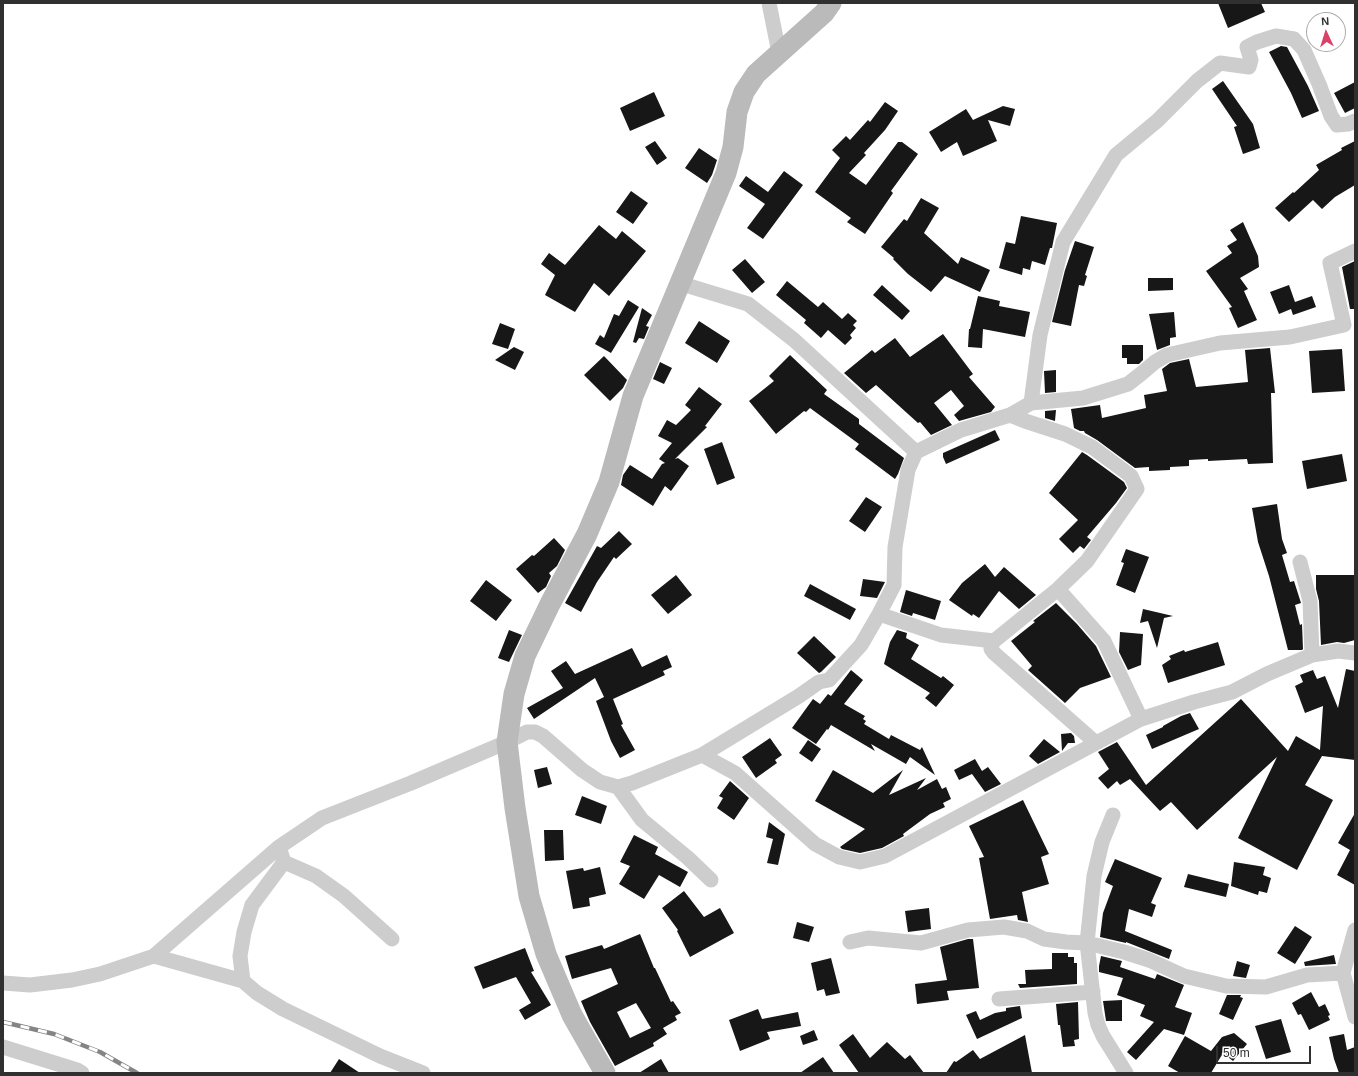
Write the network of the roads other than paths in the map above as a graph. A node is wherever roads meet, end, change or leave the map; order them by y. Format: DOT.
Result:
graph roads {
  1 [pos="768,3"];
  2 [pos="831,3"];
  3 [pos="779,53"];
  4 [pos="1355,121"];
  5 [pos="1355,251"];
  6 [pos="679,283"];
  7 [pos="1031,403"];
  8 [pos="1010,415"];
  9 [pos="916,452"];
  10 [pos="1300,562"];
  11 [pos="1058,589"];
  12 [pos="879,614"];
  13 [pos="994,641"];
  14 [pos="1355,653"];
  15 [pos="1312,655"];
  16 [pos="1141,719"];
  17 [pos="507,742"];
  18 [pos="1096,743"];
  19 [pos="702,755"];
  20 [pos="618,787"];
  21 [pos="1113,815"];
  22 [pos="279,847"];
  23 [pos="284,862"];
  24 [pos="711,880"];
  25 [pos="1355,930"];
  26 [pos="392,939"];
  27 [pos="850,942"];
  28 [pos="1087,944"];
  29 [pos="154,956"];
  30 [pos="1343,973"];
  31 [pos="243,981"];
  32 [pos="3,982"];
  33 [pos="1093,992"];
  34 [pos="999,999"];
  35 [pos="1355,1017"];
  36 [pos="3,1047"];
  37 [pos="82,1073"];
  38 [pos="423,1073"];
  39 [pos="605,1073"];
  40 [pos="1126,1073"];
  1 -- 3 [label="street"];
  2 -- 3 [label="street"];
  3 -- 6 [label="street"];
  4 -- 7 [label="street"];
  5 -- 7 [label="street"];
  6 -- 9 [label="street"];
  6 -- 17 [label="street"];
  7 -- 8 [label="street"];
  8 -- 9 [label="street"];
  8 -- 11 [label="street"];
  9 -- 12 [label="street"];
  10 -- 15 [label="street"];
  11 -- 13 [label="street"];
  11 -- 16 [label="street"];
  12 -- 13 [label="street"];
  12 -- 19 [label="street"];
  13 -- 18 [label="street"];
  14 -- 15 [label="street"];
  15 -- 16 [label="street"];
  16 -- 18 [label="street"];
  17 -- 20 [label="street"];
  17 -- 22 [label="street"];
  17 -- 39 [label="street"];
  18 -- 19 [label="street"];
  19 -- 20 [label="street"];
  20 -- 24 [label="street"];
  21 -- 28 [label="street"];
  22 -- 23 [label="street"];
  22 -- 29 [label="street"];
  23 -- 26 [label="street"];
  23 -- 31 [label="street"];
  25 -- 30 [label="street"];
  27 -- 28 [label="street"];
  28 -- 30 [label="street"];
  28 -- 33 [label="street"];
  29 -- 31 [label="street"];
  29 -- 32 [label="street"];
  30 -- 35 [label="street"];
  31 -- 38 [label="street"];
  33 -- 34 [label="street"];
  33 -- 40 [label="street"];
  36 -- 37 [label="street"];
}
